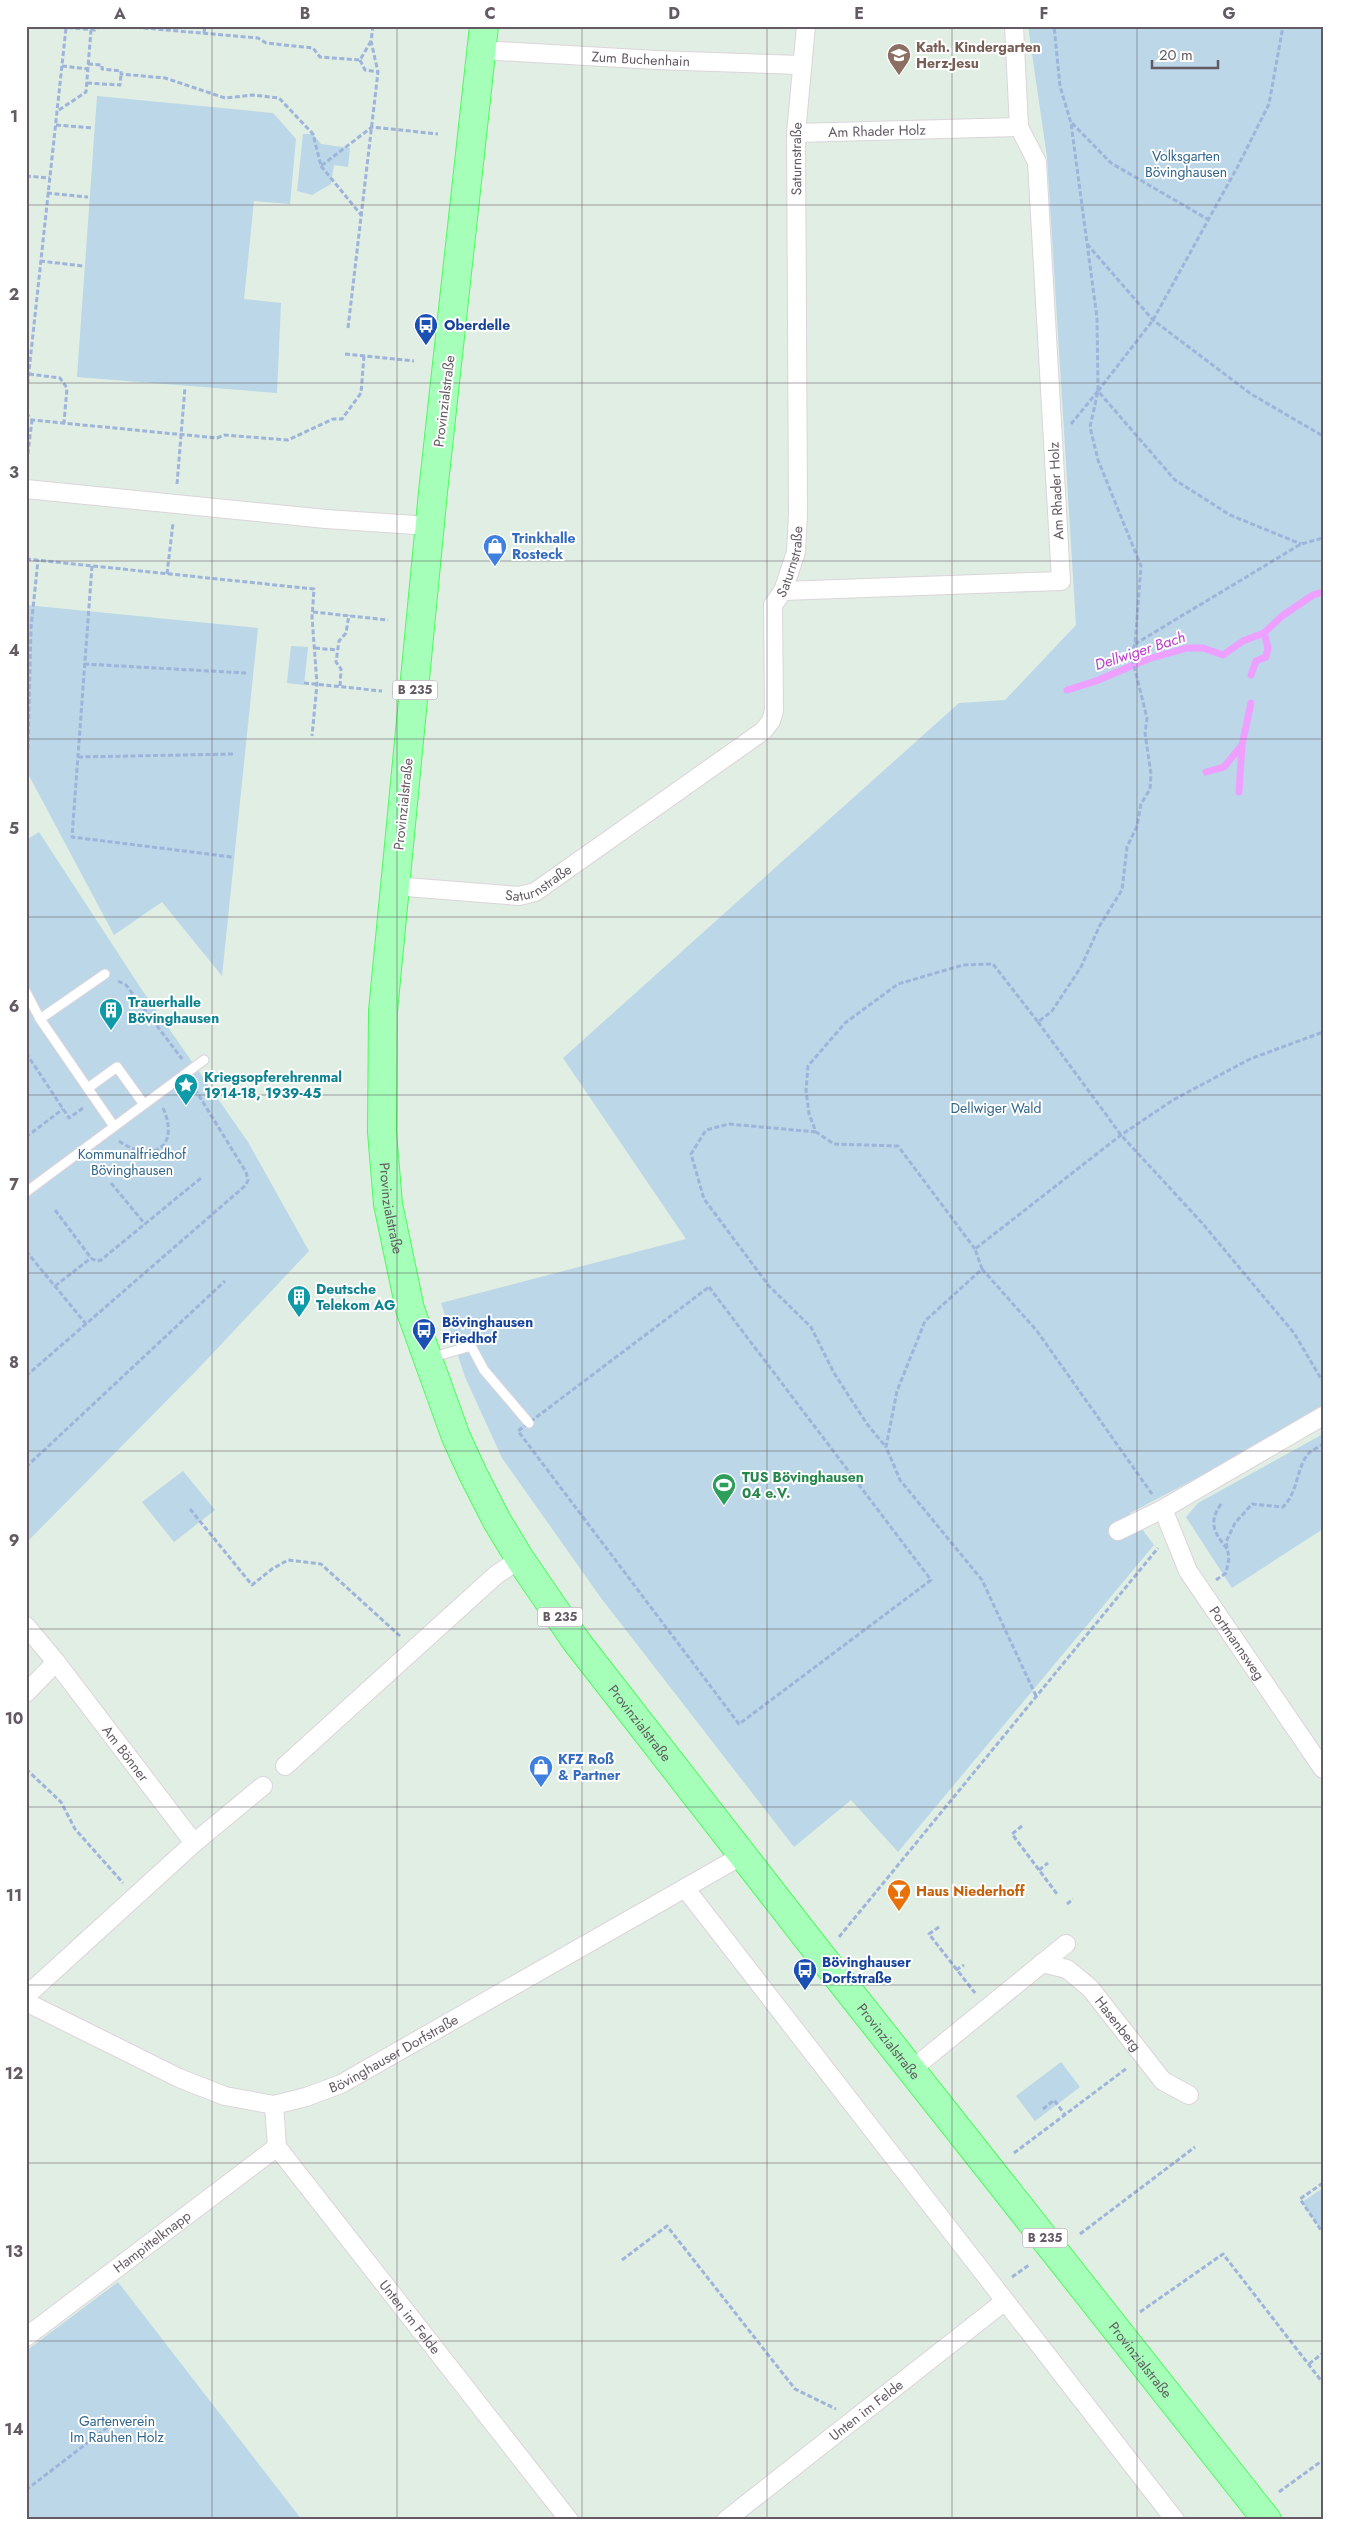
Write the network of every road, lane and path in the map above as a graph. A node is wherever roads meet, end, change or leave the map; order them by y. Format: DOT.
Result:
graph roads {
  1 [pos="53,26"];
  2 [pos="100,26"];
  3 [pos="121,26"];
  4 [pos="205,26"];
  5 [pos="373,26"];
  6 [pos="806,26"];
  7 [pos="1014,26"];
  8 [pos="1054,26"];
  9 [pos="1284,26"];
  10 [pos="149,27"];
  11 [pos="66,28"];
  12 [pos="91,30"];
  13 [pos="204,33"];
  14 [pos="483,38"];
  15 [pos="371,41"];
  16 [pos="360,60"];
  17 [pos="801,65"];
  18 [pos="62,66"];
  19 [pos="88,67"];
  20 [pos="378,72"];
  21 [pos="121,74"];
  22 [pos="87,83"];
  23 [pos="58,111"];
  24 [pos="1071,123"];
  25 [pos="56,125"];
  26 [pos="372,127"];
  27 [pos="1019,127"];
  28 [pos="93,128"];
  29 [pos="796,133"];
  30 [pos="438,134"];
  31 [pos="321,166"];
  32 [pos="26,176"];
  33 [pos="50,178"];
  34 [pos="47,193"];
  35 [pos="88,197"];
  36 [pos="362,216"];
  37 [pos="1209,220"];
  38 [pos="1086,244"];
  39 [pos="40,261"];
  40 [pos="83,266"];
  41 [pos="1154,320"];
  42 [pos="348,328"];
  43 [pos="345,354"];
  44 [pos="364,356"];
  45 [pos="414,361"];
  46 [pos="29,374"];
  47 [pos="185,387"];
  48 [pos="1098,391"];
  49 [pos="26,399"];
  50 [pos="26,413"];
  51 [pos="32,420"];
  52 [pos="64,424"];
  53 [pos="180,435"];
  54 [pos="1323,436"];
  55 [pos="1054,447"];
  56 [pos="26,472"];
  57 [pos="26,489"];
  58 [pos="175,504"];
  59 [pos="430,526"];
  60 [pos="1323,538"];
  61 [pos="1301,544"];
  62 [pos="26,559"];
  63 [pos="38,560"];
  64 [pos="92,566"];
  65 [pos="167,574"];
  66 [pos="783,591"];
  67 [pos="313,612"];
  68 [pos="349,615"];
  69 [pos="388,620"];
  70 [pos="1135,644"];
  71 [pos="315,648"];
  72 [pos="337,650"];
  73 [pos="84,664"];
  74 [pos="246,672"];
  75 [pos="304,683"];
  76 [pos="317,684"];
  77 [pos="340,686"];
  78 [pos="382,691"];
  79 [pos="312,736"];
  80 [pos="28,749"];
  81 [pos="234,754"];
  82 [pos="78,757"];
  83 [pos="232,857"];
  84 [pos="394,886"];
  85 [pos="105,974"];
  86 [pos="126,985"];
  87 [pos="28,997"];
  88 [pos="40,1019"];
  89 [pos="1038,1022"];
  90 [pos="1323,1032"];
  91 [pos="26,1053"];
  92 [pos="204,1060"];
  93 [pos="188,1071"];
  94 [pos="88,1088"];
  95 [pos="156,1094"];
  96 [pos="96,1100"];
  97 [pos="143,1103"];
  98 [pos="63,1109"];
  99 [pos="111,1127"];
  100 [pos="816,1132"];
  101 [pos="1121,1136"];
  102 [pos="26,1137"];
  103 [pos="201,1178"];
  104 [pos="111,1184"];
  105 [pos="26,1192"];
  106 [pos="55,1210"];
  107 [pos="145,1224"];
  108 [pos="974,1248"];
  109 [pos="26,1251"];
  110 [pos="91,1258"];
  111 [pos="982,1269"];
  112 [pos="225,1281"];
  113 [pos="55,1286"];
  114 [pos="86,1324"];
  115 [pos="427,1359"];
  116 [pos="26,1376"];
  117 [pos="1323,1382"];
  118 [pos="1323,1416"];
  119 [pos="528,1423"];
  120 [pos="1323,1444"];
  121 [pos="886,1447"];
  122 [pos="26,1467"];
  123 [pos="1221,1504"];
  124 [pos="190,1509"];
  125 [pos="1162,1509"];
  126 [pos="1118,1531"];
  127 [pos="1173,1533"];
  128 [pos="1228,1551"];
  129 [pos="520,1559"];
  130 [pos="1202,1590"];
  131 [pos="26,1626"];
  132 [pos="414,1648"];
  133 [pos="56,1662"];
  134 [pos="26,1693"];
  135 [pos="1036,1696"];
  136 [pos="285,1766"];
  137 [pos="26,1769"];
  138 [pos="1323,1769"];
  139 [pos="263,1786"];
  140 [pos="1022,1826"];
  141 [pos="194,1843"];
  142 [pos="743,1855"];
  143 [pos="1048,1863"];
  144 [pos="1039,1870"];
  145 [pos="685,1888"];
  146 [pos="1057,1894"];
  147 [pos="135,1896"];
  148 [pos="1073,1899"];
  149 [pos="1067,1904"];
  150 [pos="939,1927"];
  151 [pos="844,1930"];
  152 [pos="1066,1944"];
  153 [pos="1042,1962"];
  154 [pos="964,1965"];
  155 [pos="956,1970"];
  156 [pos="26,1996"];
  157 [pos="978,1997"];
  158 [pos="26,2002"];
  159 [pos="1132,2064"];
  160 [pos="911,2070"];
  161 [pos="1189,2095"];
  162 [pos="274,2104"];
  163 [pos="1043,2109"];
  164 [pos="1065,2115"];
  165 [pos="277,2147"];
  166 [pos="1195,2147"];
  167 [pos="1014,2153"];
  168 [pos="1323,2183"];
  169 [pos="1323,2232"];
  170 [pos="1080,2234"];
  171 [pos="622,2260"];
  172 [pos="1005,2301"];
  173 [pos="1140,2312"];
  174 [pos="26,2337"];
  175 [pos="1323,2353"];
  176 [pos="1309,2364"];
  177 [pos="1323,2383"];
  178 [pos="855,2418"];
  179 [pos="112,2424"];
  180 [pos="1323,2460"];
  181 [pos="26,2490"];
  182 [pos="1279,2492"];
  183 [pos="568,2520"];
  184 [pos="726,2520"];
  185 [pos="1175,2520"];
  186 [pos="1267,2520"];
  1 -- 11 [label="path"];
  2 -- 12 [label="path"];
  3 -- 10 [label="path"];
  4 -- 13 [label="path"];
  5 -- 15 [label="path"];
  6 -- 17 [label="street, Saturnstraße"];
  7 -- 27 [label="street, Am Rhader Holz"];
  8 -- 24 [label="path"];
  9 -- 37 [label="path"];
  10 -- 13 [label="path"];
  11 -- 12 [label="path"];
  11 -- 18 [label="path"];
  12 -- 19 [label="path"];
  13 -- 16 [label="path"];
  14 -- 17 [label="street, Zum Buchenhain"];
  14 -- 59 [label="main road, Provinzialstraße / B 235"];
  15 -- 16 [label="path"];
  15 -- 20 [label="path"];
  16 -- 20 [label="path"];
  17 -- 29 [label="street, Saturnstraße"];
  18 -- 19 [label="path"];
  18 -- 23 [label="path"];
  19 -- 21 [label="path"];
  19 -- 22 [label="path"];
  20 -- 26 [label="path"];
  21 -- 22 [label="path"];
  21 -- 31 [label="path"];
  22 -- 23 [label="path"];
  23 -- 25 [label="path"];
  24 -- 37 [label="path"];
  24 -- 38 [label="path"];
  25 -- 28 [label="path"];
  25 -- 33 [label="path"];
  26 -- 30 [label="path"];
  26 -- 31 [label="path"];
  26 -- 36 [label="path"];
  27 -- 29 [label="street, Am Rhader Holz"];
  27 -- 55 [label="street, Am Rhader Holz"];
  29 -- 66 [label="street, Saturnstraße"];
  31 -- 36 [label="path"];
  32 -- 33 [label="path"];
  33 -- 34 [label="path"];
  34 -- 35 [label="path"];
  34 -- 39 [label="path"];
  36 -- 42 [label="path"];
  37 -- 41 [label="path"];
  38 -- 41 [label="path"];
  38 -- 48 [label="path"];
  39 -- 40 [label="path"];
  39 -- 46 [label="path"];
  41 -- 48 [label="path"];
  41 -- 54 [label="path"];
  43 -- 44 [label="path"];
  44 -- 45 [label="path"];
  44 -- 53 [label="path"];
  46 -- 49 [label="path"];
  46 -- 52 [label="path"];
  47 -- 53 [label="path"];
  48 -- 55 [label="path"];
  48 -- 61 [label="path"];
  48 -- 70 [label="path"];
  50 -- 51 [label="path"];
  51 -- 52 [label="path"];
  51 -- 56 [label="path"];
  52 -- 53 [label="path"];
  53 -- 58 [label="path"];
  55 -- 66 [label="street, Am Rhader Holz"];
  57 -- 58 [label="street"];
  58 -- 59 [label="street"];
  58 -- 65 [label="path"];
  59 -- 84 [label="main road, Provinzialstraße / B 235"];
  60 -- 61 [label="path"];
  61 -- 70 [label="path"];
  62 -- 63 [label="path"];
  63 -- 64 [label="path"];
  63 -- 80 [label="path"];
  64 -- 65 [label="path"];
  64 -- 73 [label="path"];
  65 -- 67 [label="path"];
  66 -- 84 [label="street, Saturnstraße"];
  67 -- 68 [label="path"];
  67 -- 71 [label="path"];
  68 -- 69 [label="path"];
  68 -- 72 [label="path"];
  70 -- 89 [label="path"];
  71 -- 72 [label="path"];
  71 -- 76 [label="path"];
  72 -- 77 [label="path"];
  73 -- 74 [label="path"];
  73 -- 82 [label="path"];
  75 -- 76 [label="path"];
  76 -- 77 [label="path"];
  76 -- 79 [label="path"];
  77 -- 78 [label="path"];
  81 -- 82 [label="path"];
  82 -- 83 [label="path"];
  84 -- 115 [label="main road, Provinzialstraße / B 235"];
  85 -- 88 [label="lane"];
  86 -- 93 [label="path"];
  87 -- 88 [label="lane"];
  88 -- 94 [label="lane"];
  89 -- 100 [label="path"];
  89 -- 101 [label="path"];
  90 -- 101 [label="path"];
  91 -- 98 [label="path"];
  92 -- 93 [label="lane"];
  93 -- 95 [label="lane"];
  93 -- 114 [label="path"];
  94 -- 96 [label="lane"];
  94 -- 97 [label="lane"];
  95 -- 97 [label="lane"];
  95 -- 99 [label="path"];
  96 -- 98 [label="path"];
  96 -- 99 [label="lane"];
  97 -- 99 [label="lane"];
  98 -- 102 [label="path"];
  99 -- 105 [label="lane"];
  100 -- 108 [label="path"];
  100 -- 121 [label="path"];
  101 -- 108 [label="path"];
  101 -- 117 [label="path"];
  103 -- 107 [label="path"];
  104 -- 107 [label="path"];
  106 -- 110 [label="path"];
  107 -- 110 [label="path"];
  108 -- 111 [label="path"];
  109 -- 113 [label="path"];
  110 -- 113 [label="path"];
  111 -- 121 [label="path"];
  111 -- 125 [label="path"];
  112 -- 122 [label="path"];
  113 -- 114 [label="path"];
  114 -- 116 [label="path"];
  115 -- 119 [label="lane"];
  115 -- 129 [label="main road, Provinzialstraße / B 235"];
  118 -- 125 [label="street"];
  119 -- 119 [label="path"];
  120 -- 128 [label="path"];
  121 -- 135 [label="path"];
  123 -- 128 [label="path"];
  124 -- 132 [label="path"];
  125 -- 126 [label="street"];
  125 -- 127 [label="street, Portmannsweg"];
  127 -- 130 [label="street, Portmannsweg"];
  127 -- 135 [label="path"];
  128 -- 130 [label="path"];
  129 -- 132 [label="street"];
  129 -- 142 [label="main road, Provinzialstraße / B 235"];
  130 -- 138 [label="street, Portmannsweg"];
  131 -- 133 [label="street, Am Bönner"];
  132 -- 136 [label="street"];
  133 -- 134 [label="street"];
  133 -- 141 [label="street, Am Bönner"];
  135 -- 151 [label="path"];
  137 -- 147 [label="path"];
  139 -- 141 [label="street"];
  140 -- 144 [label="path"];
  141 -- 147 [label="street"];
  142 -- 145 [label="street, Bövinghauser Dorfstraße"];
  142 -- 160 [label="main road, Provinzialstraße / B 235"];
  143 -- 144 [label="path"];
  144 -- 146 [label="path"];
  145 -- 162 [label="street, Bövinghauser Dorfstraße"];
  145 -- 172 [label="street"];
  147 -- 156 [label="street"];
  148 -- 149 [label="path"];
  150 -- 155 [label="path"];
  152 -- 153 [label="street"];
  153 -- 160 [label="street"];
  153 -- 161 [label="street, Hasenberg"];
  154 -- 155 [label="path"];
  155 -- 157 [label="path"];
  158 -- 162 [label="street, Bövinghauser Dorfstraße"];
  159 -- 164 [label="path"];
  160 -- 186 [label="main road, Provinzialstraße / B 235"];
  162 -- 165 [label="street"];
  163 -- 164 [label="path"];
  164 -- 167 [label="path"];
  165 -- 174 [label="street, Hampittelknapp"];
  165 -- 183 [label="street, Unten im Felde"];
  166 -- 170 [label="path"];
  168 -- 169 [label="path"];
  171 -- 178 [label="path"];
  172 -- 178 [label="street, Unten im Felde"];
  172 -- 185 [label="street"];
  173 -- 176 [label="path"];
  175 -- 176 [label="path"];
  176 -- 177 [label="path"];
  178 -- 184 [label="street, Unten im Felde"];
  179 -- 181 [label="path"];
  180 -- 182 [label="path"];
}
